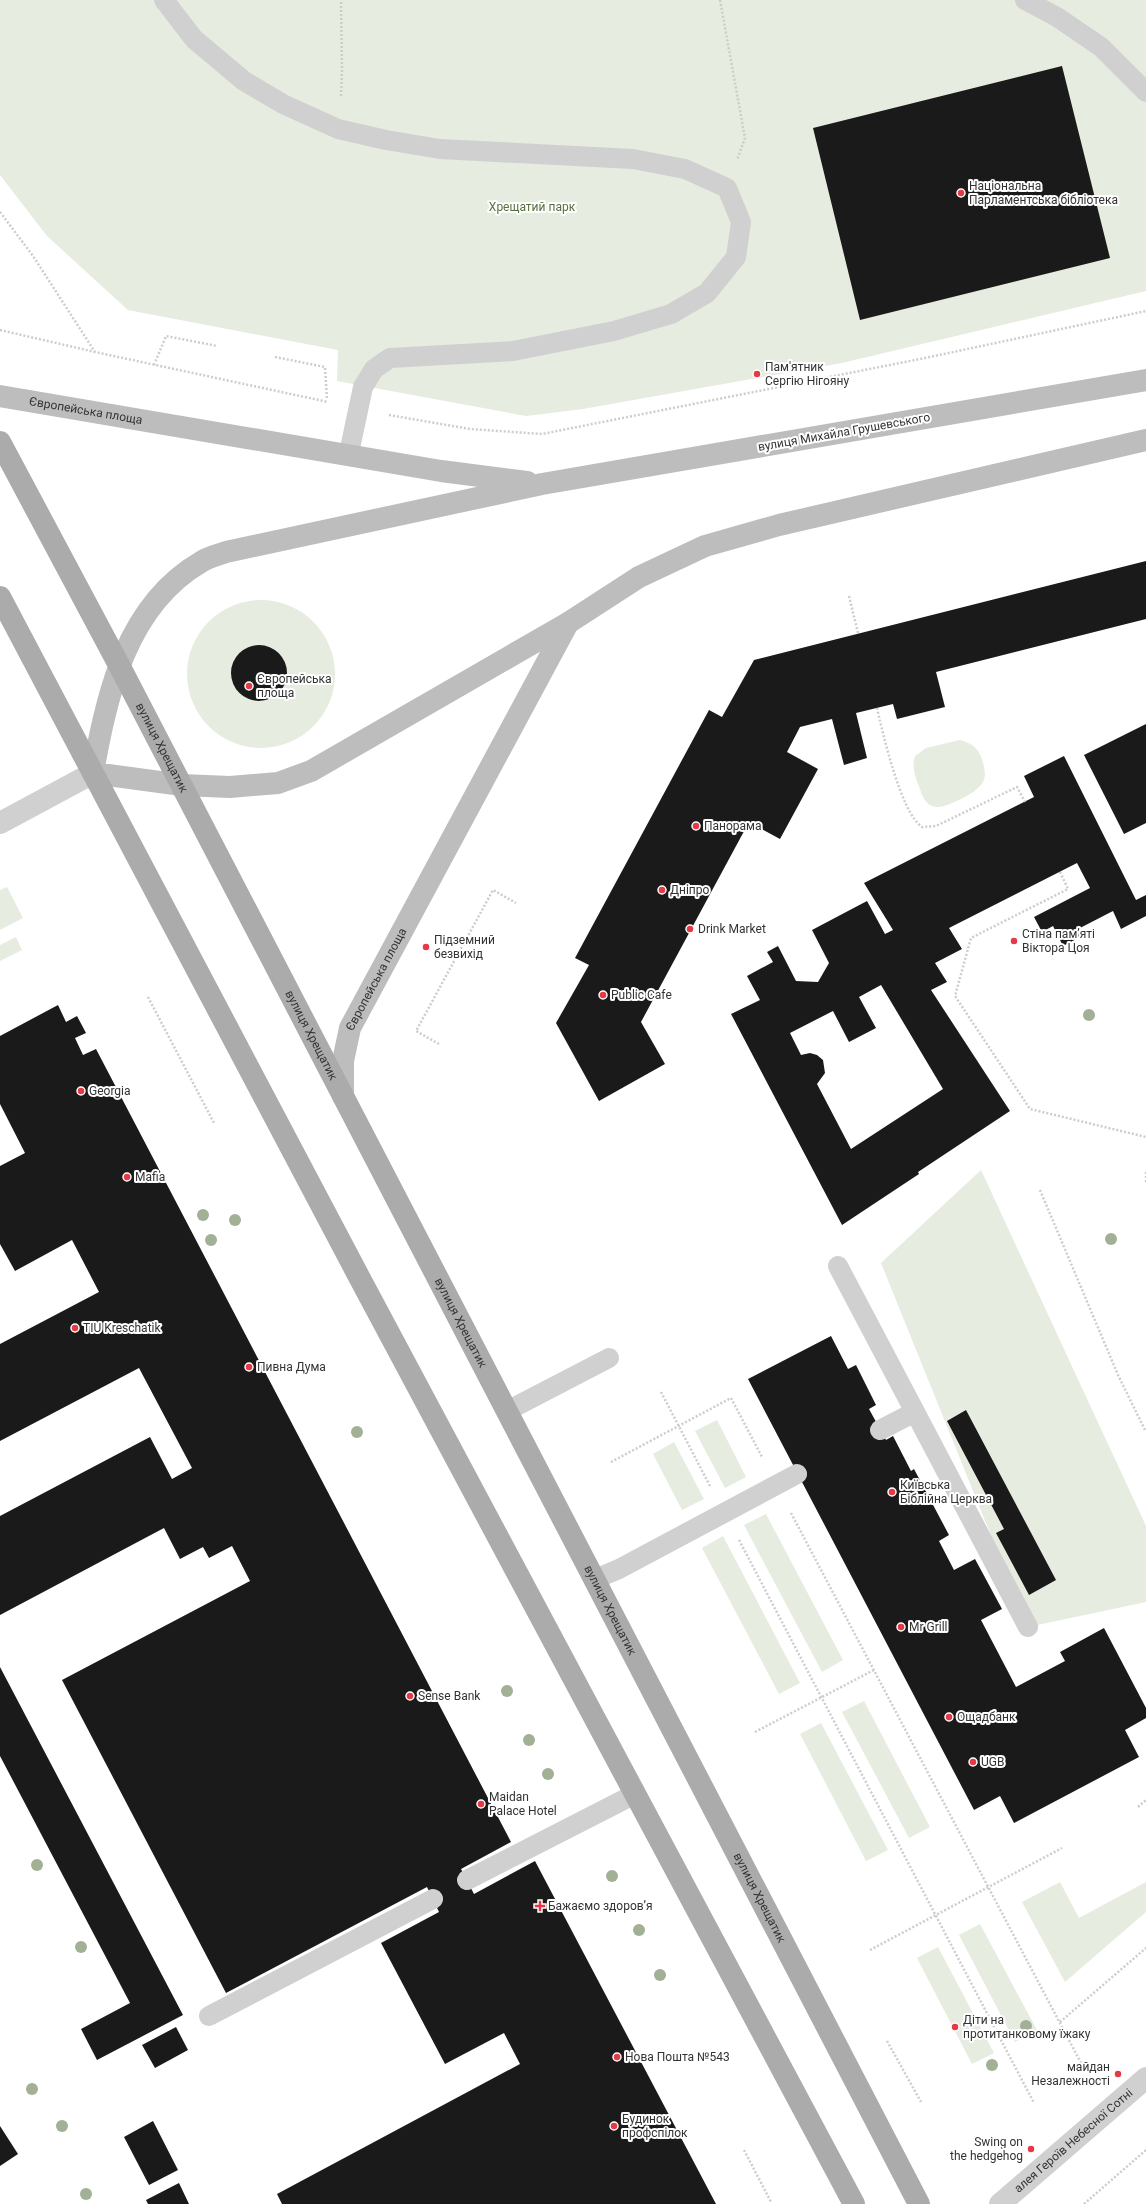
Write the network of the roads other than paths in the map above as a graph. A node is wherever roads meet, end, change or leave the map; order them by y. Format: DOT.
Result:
graph roads {
  1 [pos="164,0"];
  2 [pos="1025,0"];
  3 [pos="1146,92"];
  4 [pos="1146,380"];
  5 [pos="0,396"];
  6 [pos="1146,440"];
  7 [pos="0,442"];
  8 [pos="349,453"];
  9 [pos="542,484"];
  10 [pos="0,597"];
  11 [pos="568,623"];
  12 [pos="119,665"];
  13 [pos="93,773"];
  14 [pos="182,785"];
  15 [pos="0,823"];
  16 [pos="343,1096"];
  17 [pos="838,1266"];
  18 [pos="609,1358"];
  19 [pos="507,1411"];
  20 [pos="914,1412"];
  21 [pos="880,1430"];
  22 [pos="797,1474"];
  23 [pos="594,1579"];
  24 [pos="1028,1628"];
  25 [pos="635,1794"];
  26 [pos="467,1880"];
  27 [pos="433,1898"];
  28 [pos="210,2016"];
  29 [pos="1146,2078"];
  30 [pos="854,2204"];
  31 [pos="920,2204"];
  32 [pos="1000,2204"];
  1 -- 8 [label="lane"];
  2 -- 3 [label="lane"];
  4 -- 9 [label="main road, вулиця Михайла Грушевського"];
  5 -- 8 [label="main road, Європейська площа"];
  6 -- 11 [label="main road"];
  7 -- 12 [label="main road, вулиця Хрещатик"];
  8 -- 9 [label="main road, Європейська площа"];
  9 -- 12 [label="main road"];
  10 -- 13 [label="main road"];
  11 -- 14 [label="main road"];
  11 -- 16 [label="main road, Європейська площа"];
  12 -- 13 [label="main road"];
  12 -- 14 [label="main road, вулиця Хрещатик"];
  13 -- 14 [label="main road"];
  13 -- 15 [label="street"];
  13 -- 25 [label="main road"];
  14 -- 16 [label="main road, вулиця Хрещатик"];
  16 -- 19 [label="main road, вулиця Хрещатик"];
  17 -- 20 [label="lane"];
  18 -- 19 [label="lane"];
  19 -- 23 [label="main road, вулиця Хрещатик"];
  20 -- 21 [label="lane"];
  20 -- 24 [label="lane"];
  22 -- 23 [label="lane"];
  23 -- 31 [label="main road, вулиця Хрещатик"];
  25 -- 26 [label="lane"];
  25 -- 30 [label="main road"];
  27 -- 28 [label="lane"];
  29 -- 32 [label="street, алея Героїв Небесної Сотні"];
}
